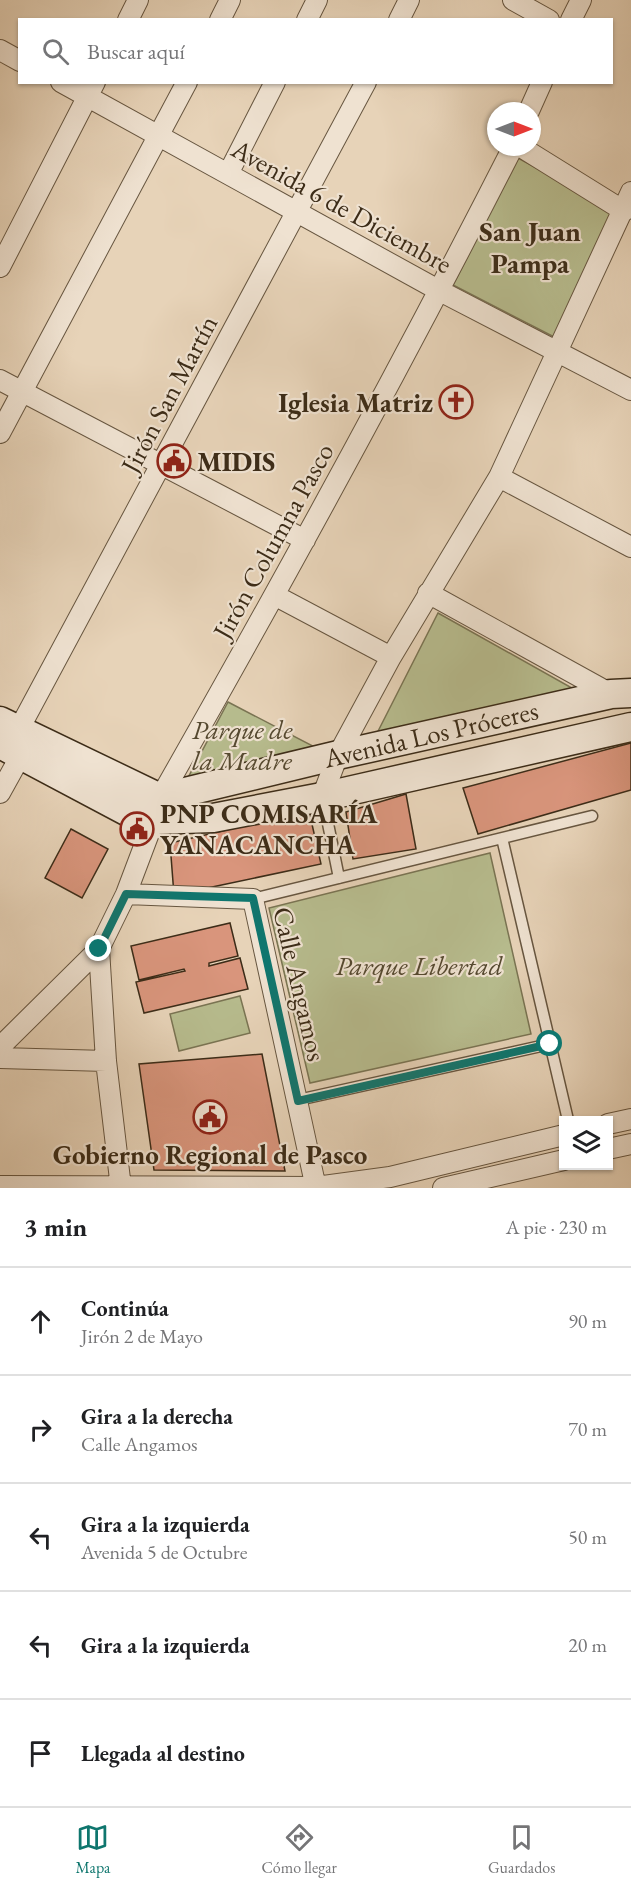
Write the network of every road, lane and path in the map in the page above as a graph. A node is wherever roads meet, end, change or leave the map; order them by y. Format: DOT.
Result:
graph roads {
  1 [pos="138,0"];
  2 [pos="230,0"];
  3 [pos="317,0"];
  4 [pos="409,0"];
  5 [pos="513,0"];
  6 [pos="581,0"];
  7 [pos="129,18"];
  8 [pos="221,18"];
  9 [pos="308,18"];
  10 [pos="400,18"];
  11 [pos="545,18"];
  12 [pos="572,18"];
  13 [pos="0,50"];
  14 [pos="18,59"];
  15 [pos="68,84"];
  16 [pos="186,84"];
  17 [pos="274,84"];
  18 [pos="365,84"];
  19 [pos="541,84"];
  20 [pos="91,90"];
  21 [pos="533,102"];
  22 [pos="159,136"];
  23 [pos="508,156"];
  24 [pos="535,156"];
  25 [pos="228,174"];
  26 [pos="631,192"];
  27 [pos="624,211"];
  28 [pos="297,212"];
  29 [pos="0,267"];
  30 [pos="440,291"];
  31 [pos="558,351"];
  32 [pos="0,380"];
  33 [pos="631,390"];
  34 [pos="23,392"];
  35 [pos="0,433"];
  36 [pos="162,465"];
  37 [pos="499,477"];
  38 [pos="305,540"];
  39 [pos="631,547"];
  40 [pos="428,592"];
  41 [pos="276,596"];
  42 [pos="391,657"];
  43 [pos="621,693"];
  44 [pos="631,727"];
  45 [pos="10,738"];
  46 [pos="339,755"];
  47 [pos="0,793"];
  48 [pos="322,797"];
  49 [pos="157,809"];
  50 [pos="592,816"];
  51 [pos="502,838"];
  52 [pos="339,878"];
  53 [pos="126,894"];
  54 [pos="253,898"];
  55 [pos="99,949"];
  56 [pos="550,1044"];
  57 [pos="0,1047"];
  58 [pos="0,1058"];
  59 [pos="106,1061"];
  60 [pos="298,1101"];
  61 [pos="567,1116"];
  62 [pos="631,1119"];
  63 [pos="613,1124"];
  64 [pos="559,1136"];
  65 [pos="631,1144"];
  66 [pos="613,1148"];
  67 [pos="559,1161"];
  68 [pos="5,1186"];
  69 [pos="121,1187"];
  70 [pos="316,1188"];
  71 [pos="443,1188"];
  1 -- 7 [label="street"];
  2 -- 8 [label="street"];
  3 -- 9 [label="street"];
  4 -- 10 [label="street"];
  5 -- 11 [label="street"];
  6 -- 12 [label="street"];
  13 -- 14 [label="street"];
  15 -- 20 [label="street, Avenida 6 de Diciembre"];
  16 -- 22 [label="street"];
  17 -- 25 [label="street"];
  18 -- 28 [label="street, Jirón San Martín"];
  19 -- 21 [label="street"];
  20 -- 22 [label="street, Avenida 6 de Diciembre"];
  20 -- 29 [label="street"];
  22 -- 25 [label="street, Avenida 6 de Diciembre"];
  22 -- 34 [label="street"];
  23 -- 30 [label="street, Jirón Columna Pasco"];
  24 -- 27 [label="street"];
  25 -- 28 [label="street, Avenida 6 de Diciembre"];
  26 -- 27 [label="street"];
  27 -- 31 [label="street"];
  28 -- 30 [label="street, Avenida 6 de Diciembre"];
  28 -- 36 [label="street, Jirón San Martín"];
  30 -- 31 [label="street, Avenida 6 de Diciembre"];
  30 -- 38 [label="street, Jirón Columna Pasco"];
  31 -- 33 [label="street, Avenida 6 de Diciembre"];
  31 -- 37 [label="street"];
  32 -- 34 [label="street"];
  34 -- 35 [label="street"];
  34 -- 36 [label="street"];
  36 -- 38 [label="street"];
  36 -- 45 [label="street, Jirón San Martín"];
  37 -- 39 [label="street"];
  37 -- 40 [label="street"];
  38 -- 41 [label="street, Jirón Columna Pasco"];
  40 -- 42 [label="street"];
  40 -- 43 [label="street"];
  41 -- 42 [label="street"];
  41 -- 49 [label="street, Jirón Columna Pasco"];
  42 -- 46 [label="street"];
  43 -- 46 [label="street, Avenida Los Próceres"];
  44 -- 48 [label="street, Avenida Los Próceres"];
  45 -- 47 [label="street, Jirón San Martín"];
  45 -- 49 [label="street, Avenida Los Próceres"];
  46 -- 48 [label="street"];
  46 -- 49 [label="street, Avenida Los Próceres"];
  48 -- 49 [label="street, Avenida Los Próceres"];
  48 -- 52 [label="lane"];
  49 -- 53 [label="street, Jirón Columna Pasco"];
  50 -- 51 [label="lane"];
  51 -- 52 [label="lane"];
  51 -- 56 [label="lane"];
  52 -- 54 [label="lane"];
  53 -- 54 [label="street"];
  53 -- 55 [label="street, Jirón Columna Pasco"];
  54 -- 60 [label="street, Calle Angamos"];
  55 -- 57 [label="street"];
  55 -- 59 [label="street"];
  56 -- 60 [label="lane"];
  56 -- 61 [label="lane"];
  58 -- 59 [label="street"];
  59 -- 69 [label="street"];
  60 -- 70 [label="street, Calle Angamos"];
  62 -- 63 [label="street"];
  64 -- 70 [label="street"];
  65 -- 66 [label="street"];
  67 -- 71 [label="street"];
  68 -- 69 [label="street"];
  69 -- 70 [label="street"];
}
